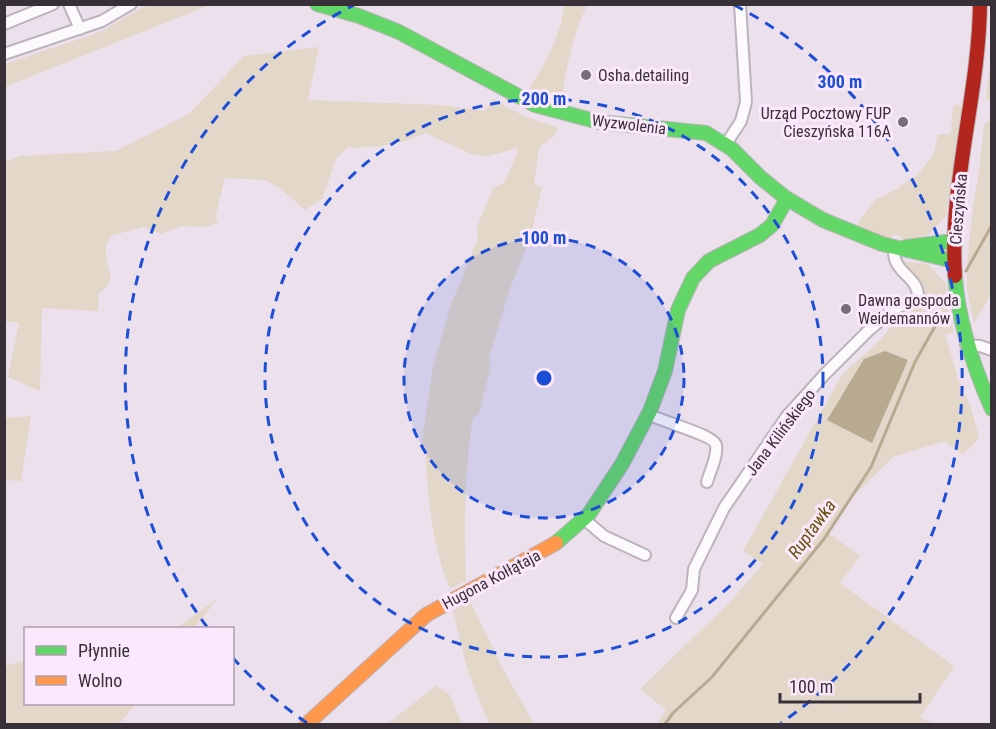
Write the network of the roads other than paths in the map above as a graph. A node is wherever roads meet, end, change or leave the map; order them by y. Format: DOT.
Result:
graph roads {
  1 [pos="53,4"];
  2 [pos="69,4"];
  3 [pos="131,4"];
  4 [pos="317,4"];
  5 [pos="740,4"];
  6 [pos="980,4"];
  7 [pos="4,24"];
  8 [pos="80,29"];
  9 [pos="4,54"];
  10 [pos="726,144"];
  11 [pos="787,199"];
  12 [pos="954,241"];
  13 [pos="894,249"];
  14 [pos="954,261"];
  15 [pos="966,345"];
  16 [pos="992,350"];
  17 [pos="992,409"];
  18 [pos="648,414"];
  19 [pos="706,482"];
  20 [pos="584,519"];
  21 [pos="645,555"];
  22 [pos="676,618"];
  23 [pos="307,724"];
  1 -- 7 [label="street"];
  2 -- 8 [label="street"];
  3 -- 8 [label="street"];
  4 -- 10 [label="street, Wyzwolenia"];
  5 -- 10 [label="street"];
  6 -- 12 [label="street, Cieszyńska"];
  8 -- 9 [label="street"];
  10 -- 11 [label="street, Wyzwolenia"];
  11 -- 13 [label="street, Wyzwolenia"];
  11 -- 18 [label="street, Hugona Kołłątaja"];
  12 -- 13 [label="street, Wyzwolenia"];
  12 -- 14 [label="street, Cieszyńska"];
  13 -- 14 [label="street, Wyzwolenia"];
  13 -- 22 [label="street, Jana Kilińskiego"];
  14 -- 15 [label="street, Cieszyńska"];
  15 -- 16 [label="street"];
  15 -- 17 [label="street, Cieszyńska"];
  18 -- 19 [label="street"];
  18 -- 20 [label="street, Hugona Kołłątaja"];
  20 -- 21 [label="street"];
  20 -- 23 [label="street, Hugona Kołłątaja"];
}
